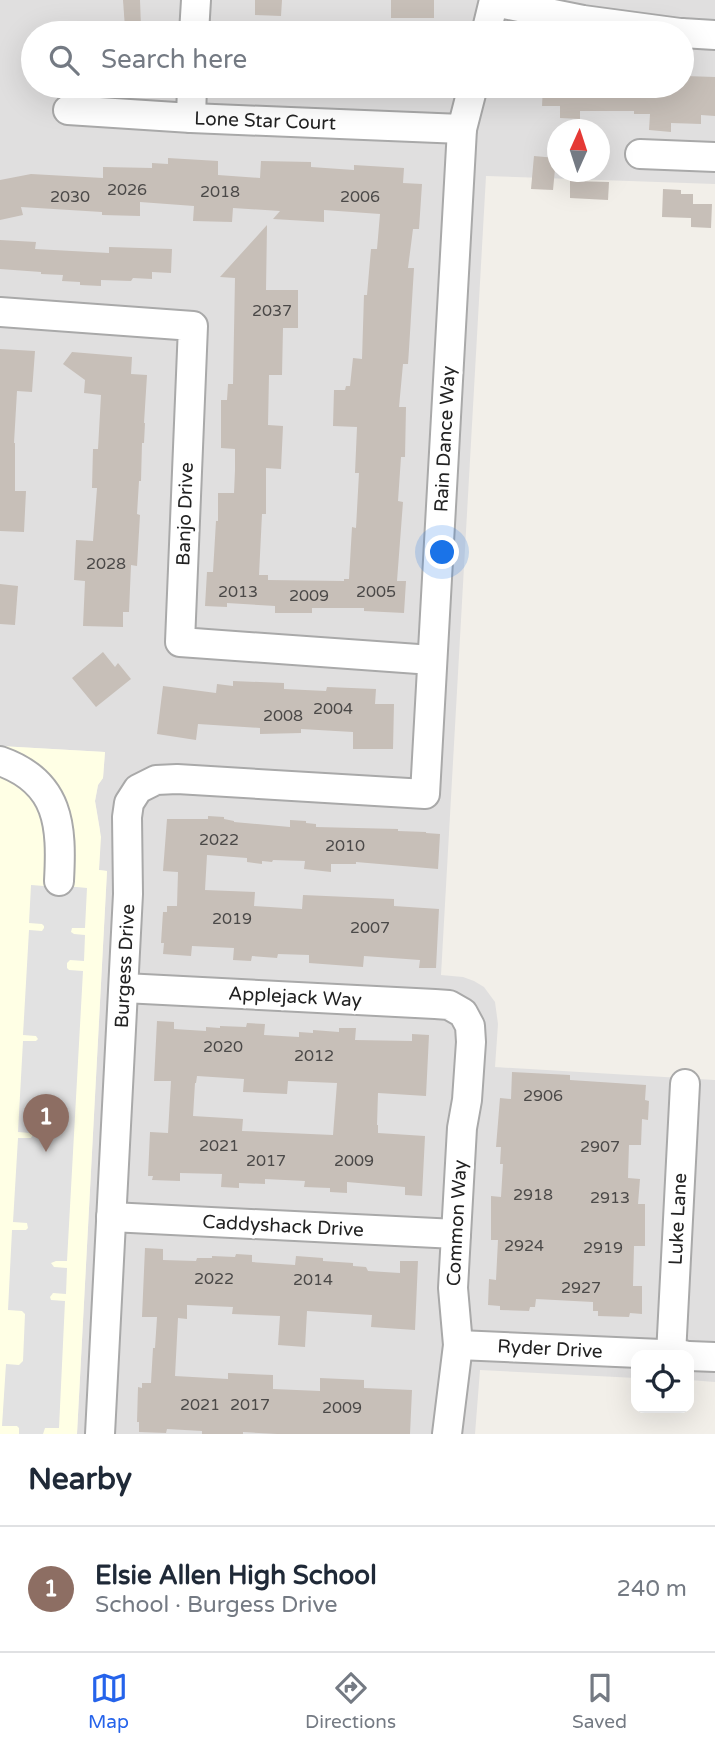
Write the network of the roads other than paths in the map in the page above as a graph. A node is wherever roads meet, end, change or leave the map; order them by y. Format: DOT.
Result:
graph roads {
  1 [pos="196,0"];
  2 [pos="494,1"];
  3 [pos="195,21"];
  4 [pos="489,21"];
  5 [pos="591,21"];
  6 [pos="694,34"];
  7 [pos="715,35"];
  8 [pos="192,98"];
  9 [pos="470,98"];
  10 [pos="68,110"];
  11 [pos="191,118"];
  12 [pos="462,129"];
  13 [pos="640,154"];
  14 [pos="715,157"];
  15 [pos="0,312"];
  16 [pos="432,660"];
  17 [pos="0,761"];
  18 [pos="425,794"];
  19 [pos="59,881"];
  20 [pos="124,988"];
  21 [pos="463,1013"];
  22 [pos="685,1084"];
  23 [pos="111,1217"];
  24 [pos="456,1234"];
  25 [pos="458,1345"];
  26 [pos="671,1350"];
  27 [pos="631,1352"];
  28 [pos="694,1356"];
  29 [pos="715,1357"];
  30 [pos="100,1434"];
  31 [pos="447,1434"];
  1 -- 3 [label="street"];
  2 -- 4 [label="street"];
  2 -- 5 [label="street"];
  6 -- 7 [label="street"];
  8 -- 11 [label="street"];
  9 -- 12 [label="street, Rain Dance Way"];
  10 -- 11 [label="street, Lone Star Court"];
  11 -- 12 [label="street, Lone Star Court"];
  12 -- 16 [label="street, Rain Dance Way"];
  13 -- 14 [label="street"];
  15 -- 16 [label="street, Banjo Drive"];
  16 -- 18 [label="street, Rain Dance Way"];
  17 -- 19 [label="street"];
  18 -- 20 [label="street, Burgess Drive"];
  20 -- 21 [label="street, Applejack Way"];
  20 -- 23 [label="street, Burgess Drive"];
  21 -- 24 [label="street, Common Way"];
  22 -- 26 [label="street, Luke Lane"];
  23 -- 24 [label="street, Caddyshack Drive"];
  23 -- 30 [label="street, Burgess Drive"];
  24 -- 25 [label="street, Common Way"];
  25 -- 27 [label="street, Ryder Drive"];
  25 -- 31 [label="street, Common Way"];
  28 -- 29 [label="street, Ryder Drive"];
}
